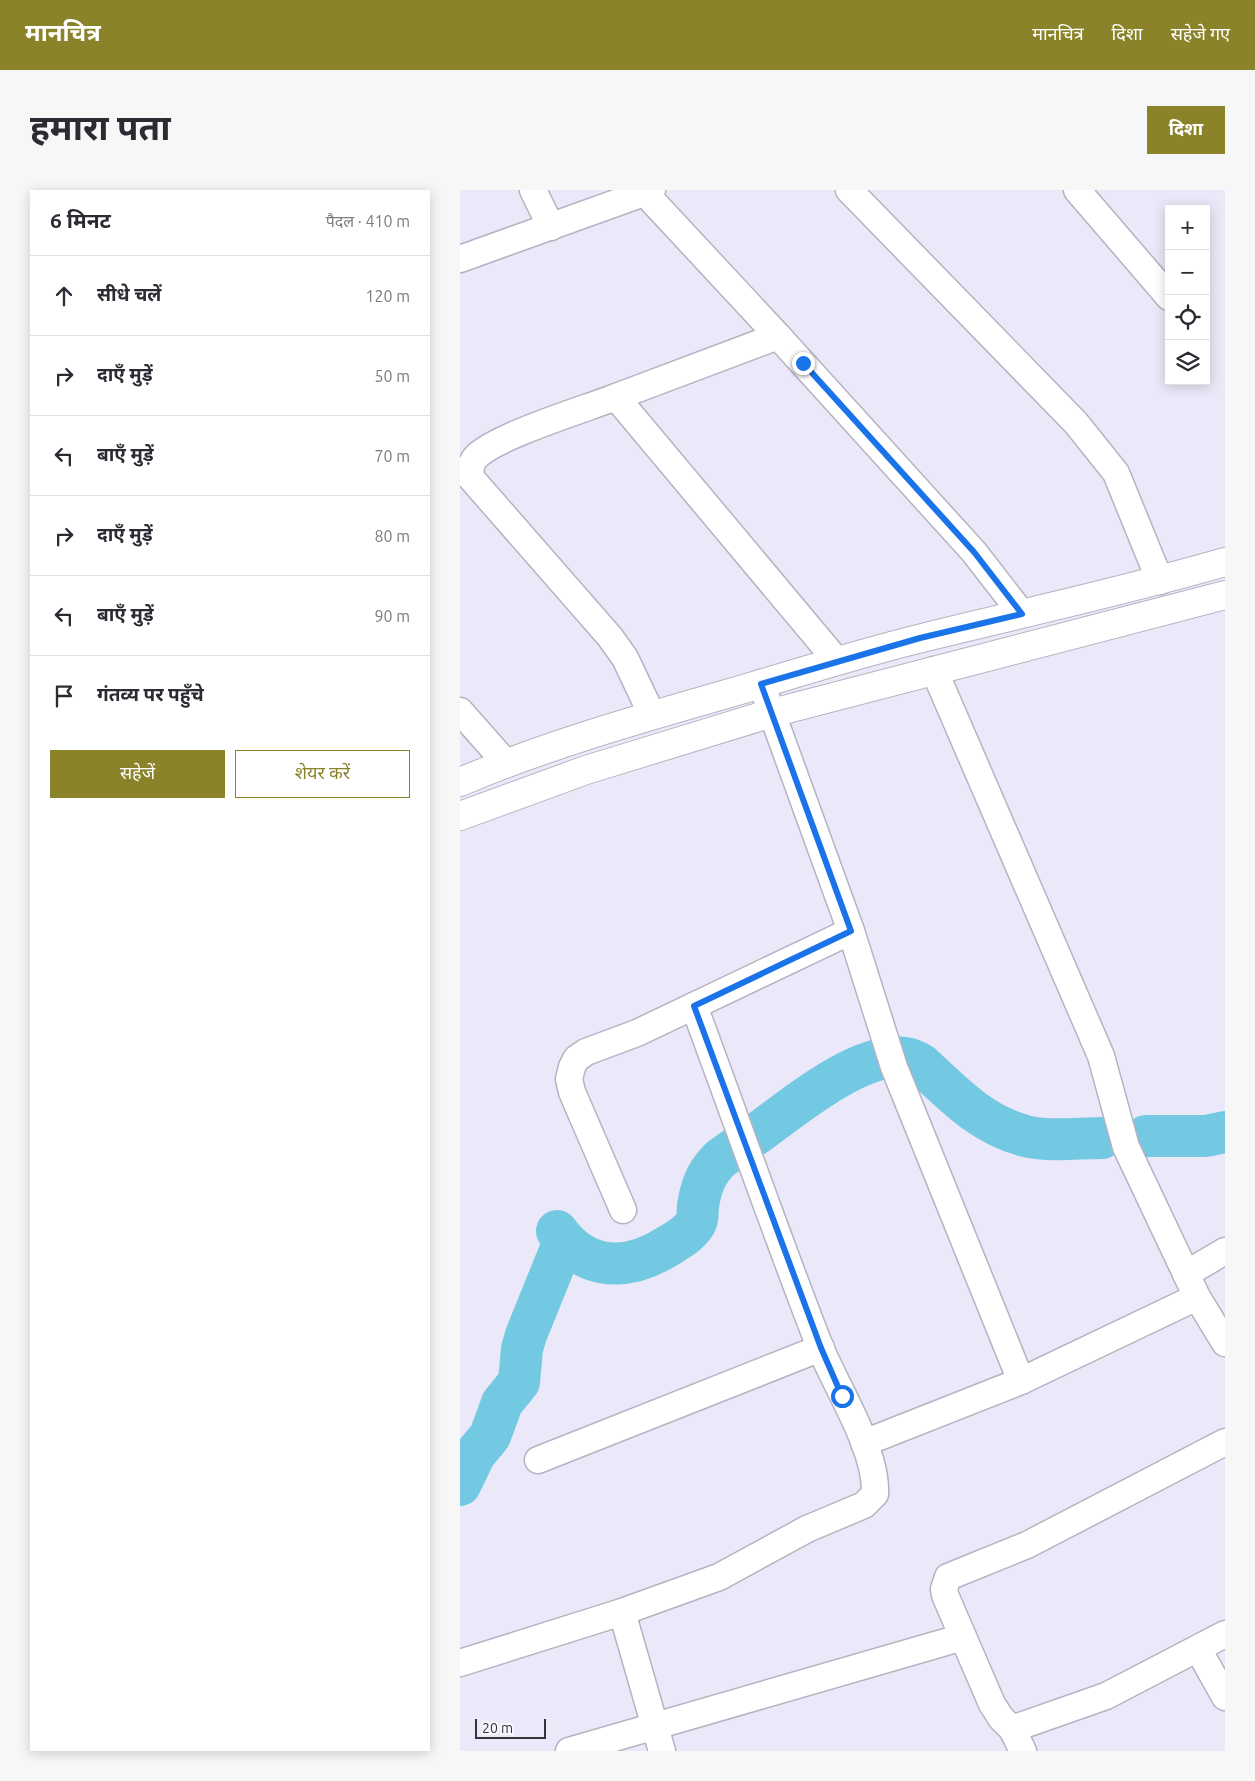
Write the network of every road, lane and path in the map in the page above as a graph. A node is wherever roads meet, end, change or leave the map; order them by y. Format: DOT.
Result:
graph roads {
  1 [pos="533,190"];
  2 [pos="849,190"];
  3 [pos="1077,190"];
  4 [pos="648,192"];
  5 [pos="551,227"];
  6 [pos="460,259"];
  7 [pos="1167,295"];
  8 [pos="778,336"];
  9 [pos="616,397"];
  10 [pos="466,480"];
  11 [pos="1225,562"];
  12 [pos="1160,581"];
  13 [pos="1225,595"];
  14 [pos="1022,614"];
  15 [pos="837,661"];
  16 [pos="934,670"];
  17 [pos="761,684"];
  18 [pos="460,711"];
  19 [pos="772,714"];
  20 [pos="652,715"];
  21 [pos="506,763"];
  22 [pos="460,782"];
  23 [pos="460,816"];
  24 [pos="851,931"];
  25 [pos="694,1006"];
  26 [pos="623,1210"];
  27 [pos="1225,1251"];
  28 [pos="1186,1274"];
  29 [pos="1197,1297"];
  30 [pos="1225,1343"];
  31 [pos="821,1348"];
  32 [pos="1021,1381"];
  33 [pos="1225,1442"];
  34 [pos="864,1443"];
  35 [pos="538,1460"];
  36 [pos="622,1612"];
  37 [pos="1225,1634"];
  38 [pos="963,1637"];
  39 [pos="1198,1650"];
  40 [pos="460,1663"];
  41 [pos="1225,1697"];
  42 [pos="654,1727"];
  43 [pos="1018,1740"];
  44 [pos="569,1751"];
  45 [pos="662,1751"];
  1 -- 5 [label="street"];
  2 -- 12 [label="street"];
  3 -- 7 [label="street"];
  4 -- 5 [label="street"];
  4 -- 8 [label="street"];
  5 -- 6 [label="street"];
  8 -- 9 [label="street"];
  8 -- 14 [label="street"];
  9 -- 10 [label="street"];
  9 -- 15 [label="street"];
  10 -- 20 [label="street"];
  11 -- 12 [label="street"];
  12 -- 14 [label="street"];
  13 -- 16 [label="street"];
  14 -- 15 [label="street"];
  15 -- 17 [label="street"];
  16 -- 19 [label="street"];
  16 -- 28 [label="street"];
  17 -- 19 [label="street"];
  17 -- 20 [label="street"];
  18 -- 21 [label="street"];
  19 -- 23 [label="street"];
  19 -- 24 [label="street"];
  20 -- 21 [label="street"];
  21 -- 22 [label="street"];
  24 -- 25 [label="street"];
  24 -- 32 [label="street"];
  25 -- 26 [label="street"];
  25 -- 31 [label="street"];
  27 -- 28 [label="street"];
  28 -- 29 [label="street"];
  29 -- 30 [label="street"];
  29 -- 32 [label="street"];
  31 -- 34 [label="street"];
  31 -- 35 [label="street"];
  32 -- 34 [label="street"];
  33 -- 38 [label="street"];
  34 -- 36 [label="street"];
  36 -- 40 [label="street"];
  36 -- 42 [label="street"];
  37 -- 39 [label="street"];
  38 -- 42 [label="street"];
  38 -- 43 [label="street"];
  39 -- 41 [label="street"];
  39 -- 43 [label="street"];
  42 -- 44 [label="street"];
  42 -- 45 [label="street"];
}
